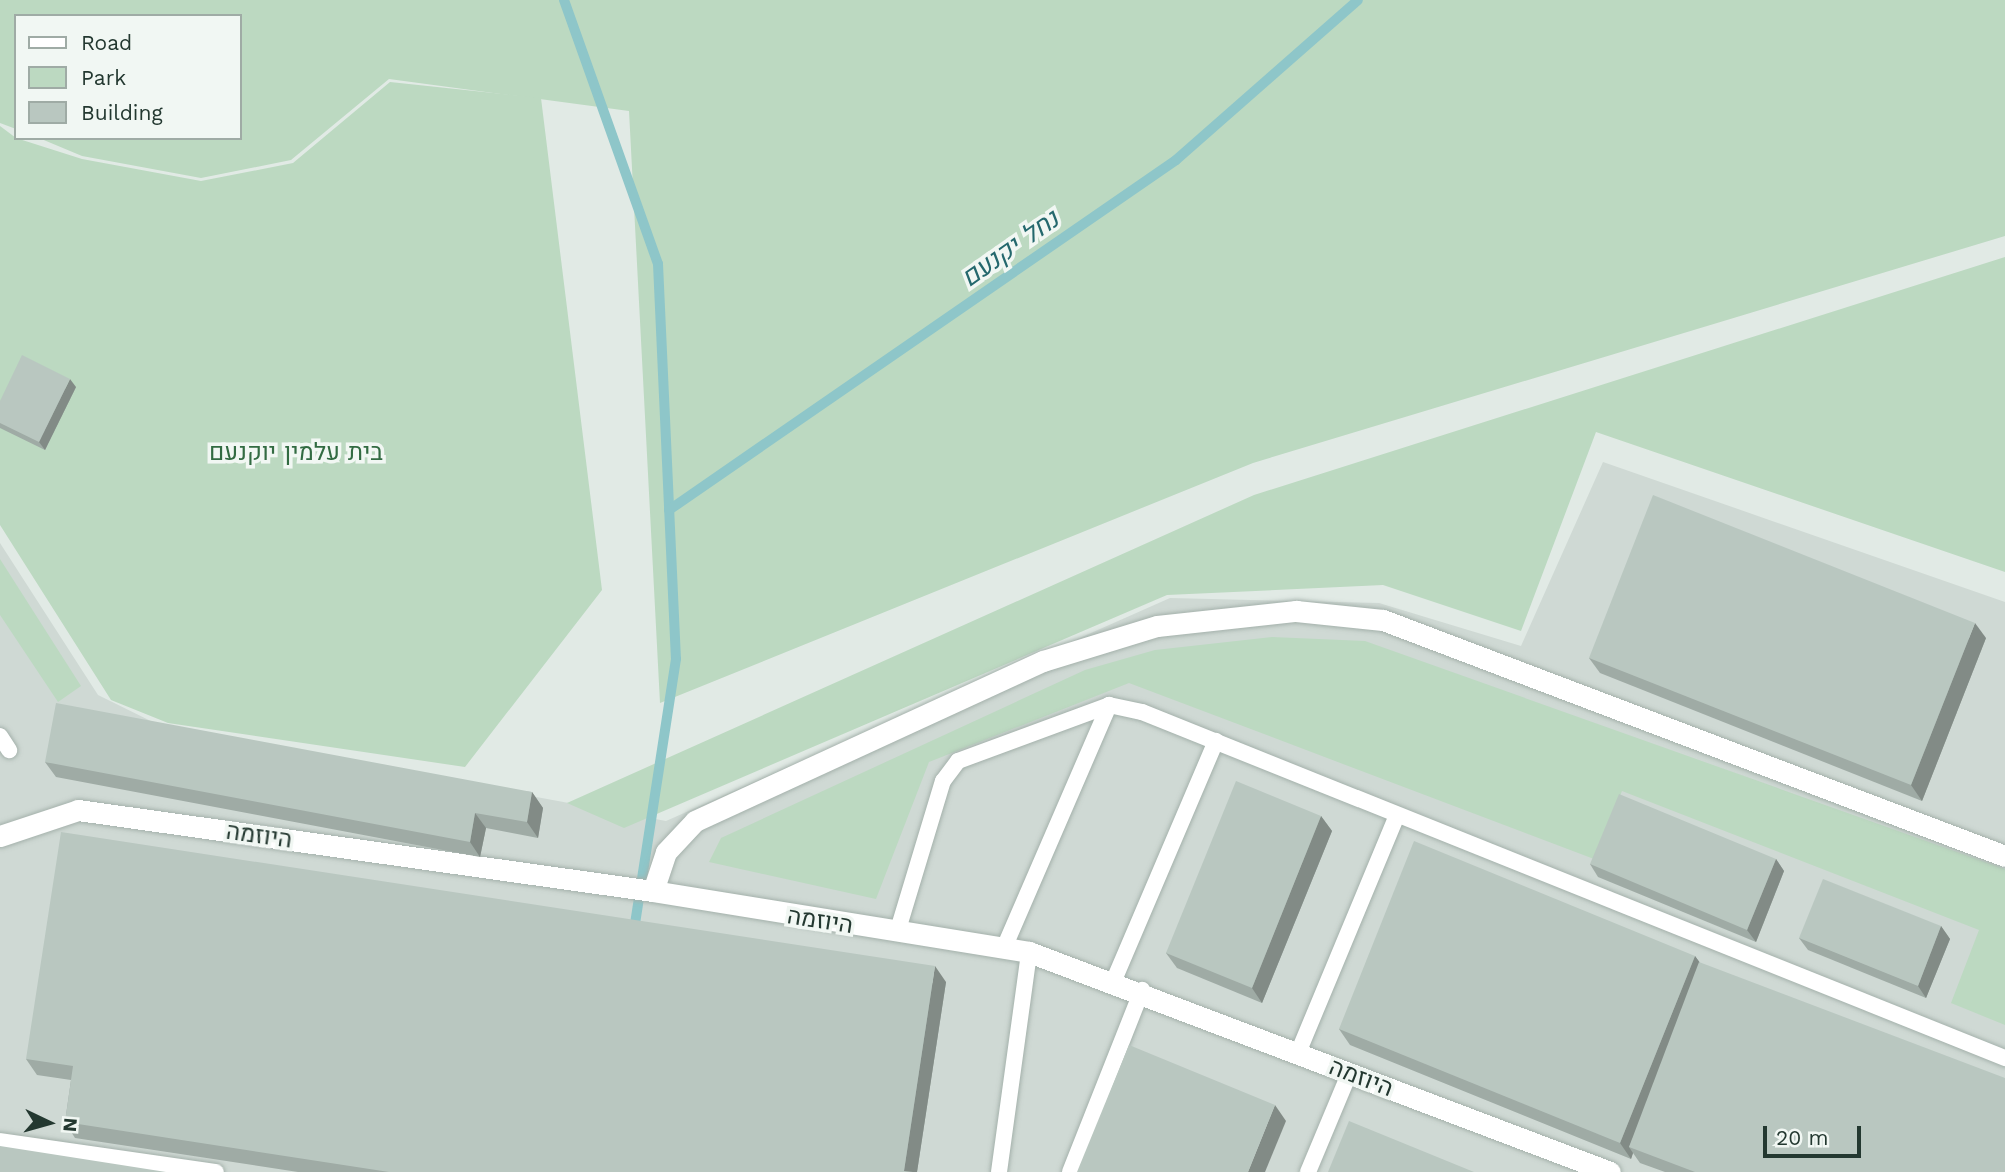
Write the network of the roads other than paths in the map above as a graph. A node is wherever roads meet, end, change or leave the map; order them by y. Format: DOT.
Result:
graph roads {
  1 [pos="1109,705"];
  2 [pos="1216,741"];
  3 [pos="1397,815"];
  4 [pos="0,836"];
  5 [pos="2005,856"];
  6 [pos="653,891"];
  7 [pos="897,933"];
  8 [pos="1004,948"];
  9 [pos="1029,952"];
  10 [pos="1114,980"];
  11 [pos="1142,990"];
  12 [pos="1298,1053"];
  13 [pos="2005,1058"];
  14 [pos="1349,1074"];
  15 [pos="0,1141"];
  16 [pos="216,1172"];
  17 [pos="999,1172"];
  18 [pos="1070,1172"];
  19 [pos="1308,1172"];
  20 [pos="1610,1172"];
  1 -- 2 [label="lane"];
  1 -- 7 [label="lane"];
  1 -- 8 [label="lane"];
  2 -- 3 [label="lane"];
  2 -- 10 [label="lane"];
  3 -- 12 [label="lane"];
  3 -- 13 [label="lane"];
  4 -- 6 [label="street, היוזמה"];
  5 -- 6 [label="street"];
  6 -- 7 [label="street, היוזמה"];
  7 -- 8 [label="street, היוזמה"];
  8 -- 9 [label="street, היוזמה"];
  9 -- 10 [label="street, היוזמה"];
  9 -- 17 [label="lane"];
  10 -- 11 [label="street, היוזמה"];
  11 -- 12 [label="street, היוזמה"];
  11 -- 18 [label="lane"];
  12 -- 14 [label="street, היוזמה"];
  14 -- 19 [label="lane"];
  14 -- 20 [label="street, היוזמה"];
  15 -- 16 [label="lane"];
}
